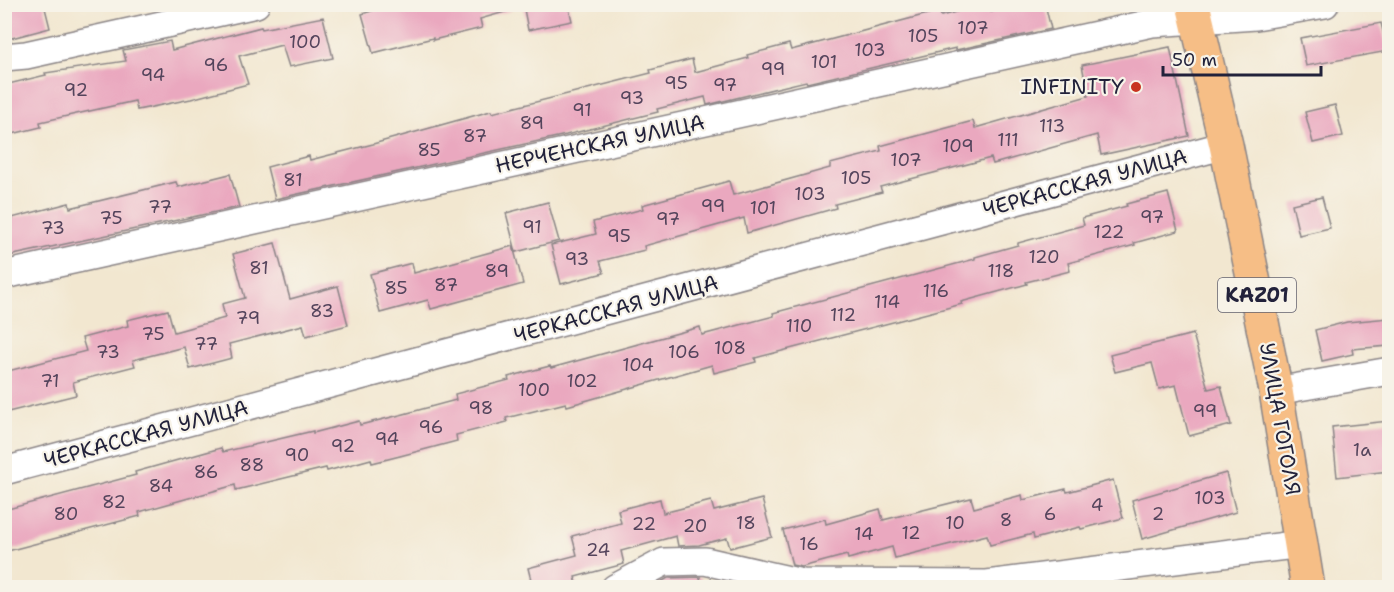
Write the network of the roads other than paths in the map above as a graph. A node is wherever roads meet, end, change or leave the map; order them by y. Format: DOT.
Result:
graph roads {
  1 [pos="256,4"];
  2 [pos="1325,4"];
  3 [pos="1195,12"];
  4 [pos="4,57"];
  5 [pos="1226,145"];
  6 [pos="4,275"];
  7 [pos="1389,370"];
  8 [pos="1276,391"];
  9 [pos="4,471"];
  10 [pos="1302,544"];
  11 [pos="615,588"];
  12 [pos="1308,588"];
  1 -- 4 [label="street"];
  2 -- 3 [label="street, НЕРЧЕНСКАЯ УЛИЦА"];
  3 -- 5 [label="highway, УЛИЦА ГОГОЛЯ / KАZ01"];
  3 -- 6 [label="street, НЕРЧЕНСКАЯ УЛИЦА"];
  5 -- 8 [label="highway, УЛИЦА ГОГОЛЯ / KАZ01"];
  5 -- 9 [label="street, ЧЕРКАССКАЯ УЛИЦА"];
  7 -- 8 [label="street"];
  8 -- 10 [label="highway, УЛИЦА ГОГОЛЯ / KАZ01"];
  10 -- 11 [label="street"];
  10 -- 12 [label="highway, УЛИЦА ГОГОЛЯ / KАZ01"];
}
